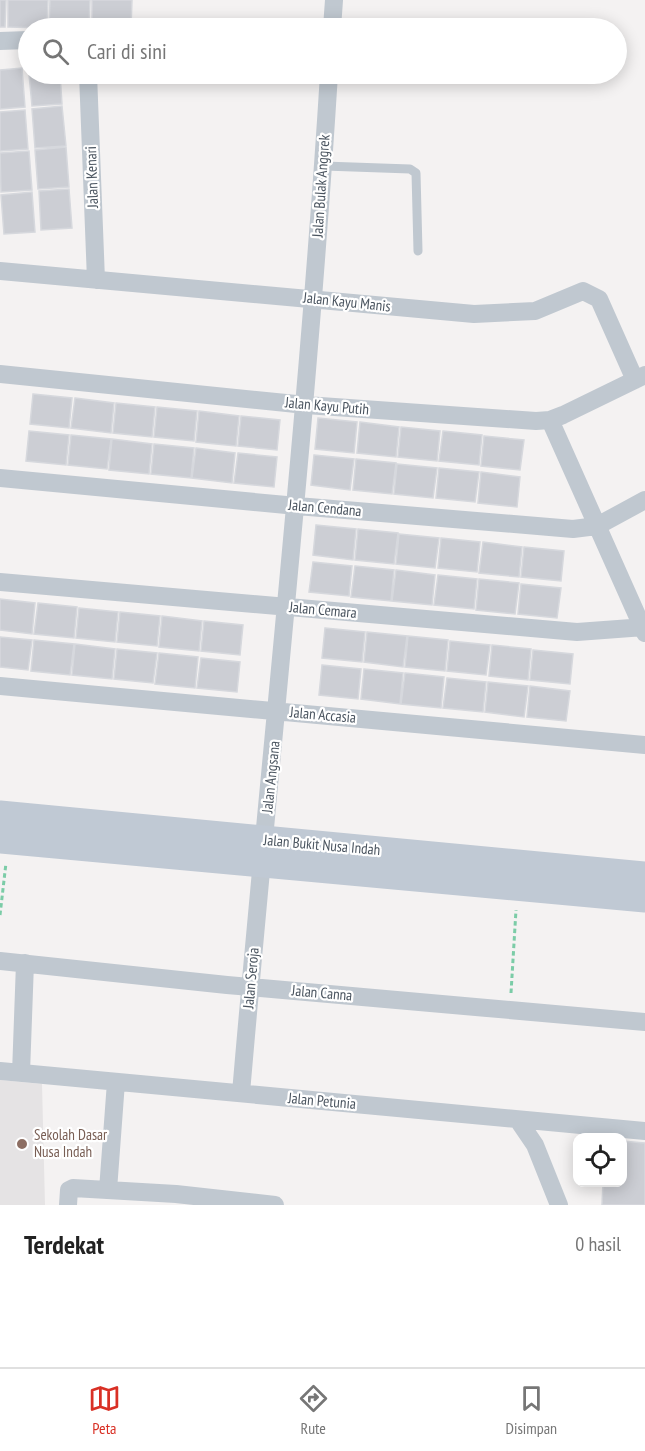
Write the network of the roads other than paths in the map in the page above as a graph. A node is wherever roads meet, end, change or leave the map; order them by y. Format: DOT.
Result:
graph roads {
  1 [pos="334,0"];
  2 [pos="333,18"];
  3 [pos="0,40"];
  4 [pos="18,40"];
  5 [pos="88,84"];
  6 [pos="328,84"];
  7 [pos="324,166"];
  8 [pos="418,251"];
  9 [pos="0,271"];
  10 [pos="96,280"];
  11 [pos="312,298"];
  12 [pos="0,374"];
  13 [pos="640,378"];
  14 [pos="306,405"];
  15 [pos="550,420"];
  16 [pos="0,478"];
  17 [pos="645,500"];
  18 [pos="297,506"];
  19 [pos="597,526"];
  20 [pos="0,582"];
  21 [pos="288,607"];
  22 [pos="644,629"];
  23 [pos="0,686"];
  24 [pos="278,711"];
  25 [pos="645,745"];
  26 [pos="0,814"];
  27 [pos="4,840"];
  28 [pos="262,851"];
  29 [pos="645,875"];
  30 [pos="645,899"];
  31 [pos="0,961"];
  32 [pos="25,963"];
  33 [pos="250,986"];
  34 [pos="645,1022"];
  35 [pos="0,1071"];
  36 [pos="21,1072"];
  37 [pos="116,1082"];
  38 [pos="241,1093"];
  39 [pos="518,1120"];
  40 [pos="645,1131"];
  41 [pos="108,1190"];
  42 [pos="176,1200"];
  43 [pos="68,1205"];
  44 [pos="274,1205"];
  45 [pos="559,1205"];
  1 -- 2 [label="street"];
  3 -- 4 [label="street"];
  5 -- 10 [label="street, Jalan Kenari"];
  6 -- 7 [label="street, Jalan Bulak Anggrek"];
  7 -- 8 [label="lane"];
  7 -- 11 [label="street, Jalan Bulak Anggrek"];
  9 -- 10 [label="street, Jalan Kayu Manis"];
  10 -- 11 [label="street, Jalan Kayu Manis"];
  11 -- 13 [label="street, Jalan Kayu Manis"];
  11 -- 14 [label="street, Jalan Angsana"];
  12 -- 14 [label="street, Jalan Kayu Putih"];
  13 -- 15 [label="street, Jalan Kayu Putih"];
  14 -- 15 [label="street, Jalan Kayu Putih"];
  14 -- 18 [label="street, Jalan Angsana"];
  15 -- 19 [label="street"];
  16 -- 18 [label="street, Jalan Cendana"];
  17 -- 19 [label="street, Jalan Cendana"];
  18 -- 19 [label="street, Jalan Cendana"];
  18 -- 21 [label="street, Jalan Angsana"];
  19 -- 22 [label="street"];
  20 -- 21 [label="street, Jalan Cemara"];
  21 -- 22 [label="street, Jalan Cemara"];
  21 -- 24 [label="street, Jalan Angsana"];
  23 -- 24 [label="street, Jalan Accasia"];
  24 -- 25 [label="street, Jalan Accasia"];
  24 -- 28 [label="street, Jalan Angsana"];
  26 -- 28 [label="street, Jalan Bukit Nusa Indah"];
  27 -- 28 [label="street, Jalan Bukit Nusa Indah"];
  28 -- 29 [label="street, Jalan Bukit Nusa Indah"];
  28 -- 30 [label="street, Jalan Bukit Nusa Indah"];
  28 -- 33 [label="street, Jalan Seroja"];
  31 -- 32 [label="street, Jalan Canna"];
  32 -- 33 [label="street, Jalan Canna"];
  32 -- 36 [label="street"];
  33 -- 34 [label="street, Jalan Canna"];
  33 -- 38 [label="street, Jalan Seroja"];
  35 -- 36 [label="street, Jalan Petunia"];
  36 -- 37 [label="street, Jalan Petunia"];
  37 -- 38 [label="street, Jalan Petunia"];
  37 -- 41 [label="street"];
  38 -- 39 [label="street, Jalan Petunia"];
  39 -- 40 [label="street, Jalan Petunia"];
  39 -- 45 [label="street"];
  41 -- 42 [label="street"];
  41 -- 43 [label="street"];
  42 -- 44 [label="street"];
}
